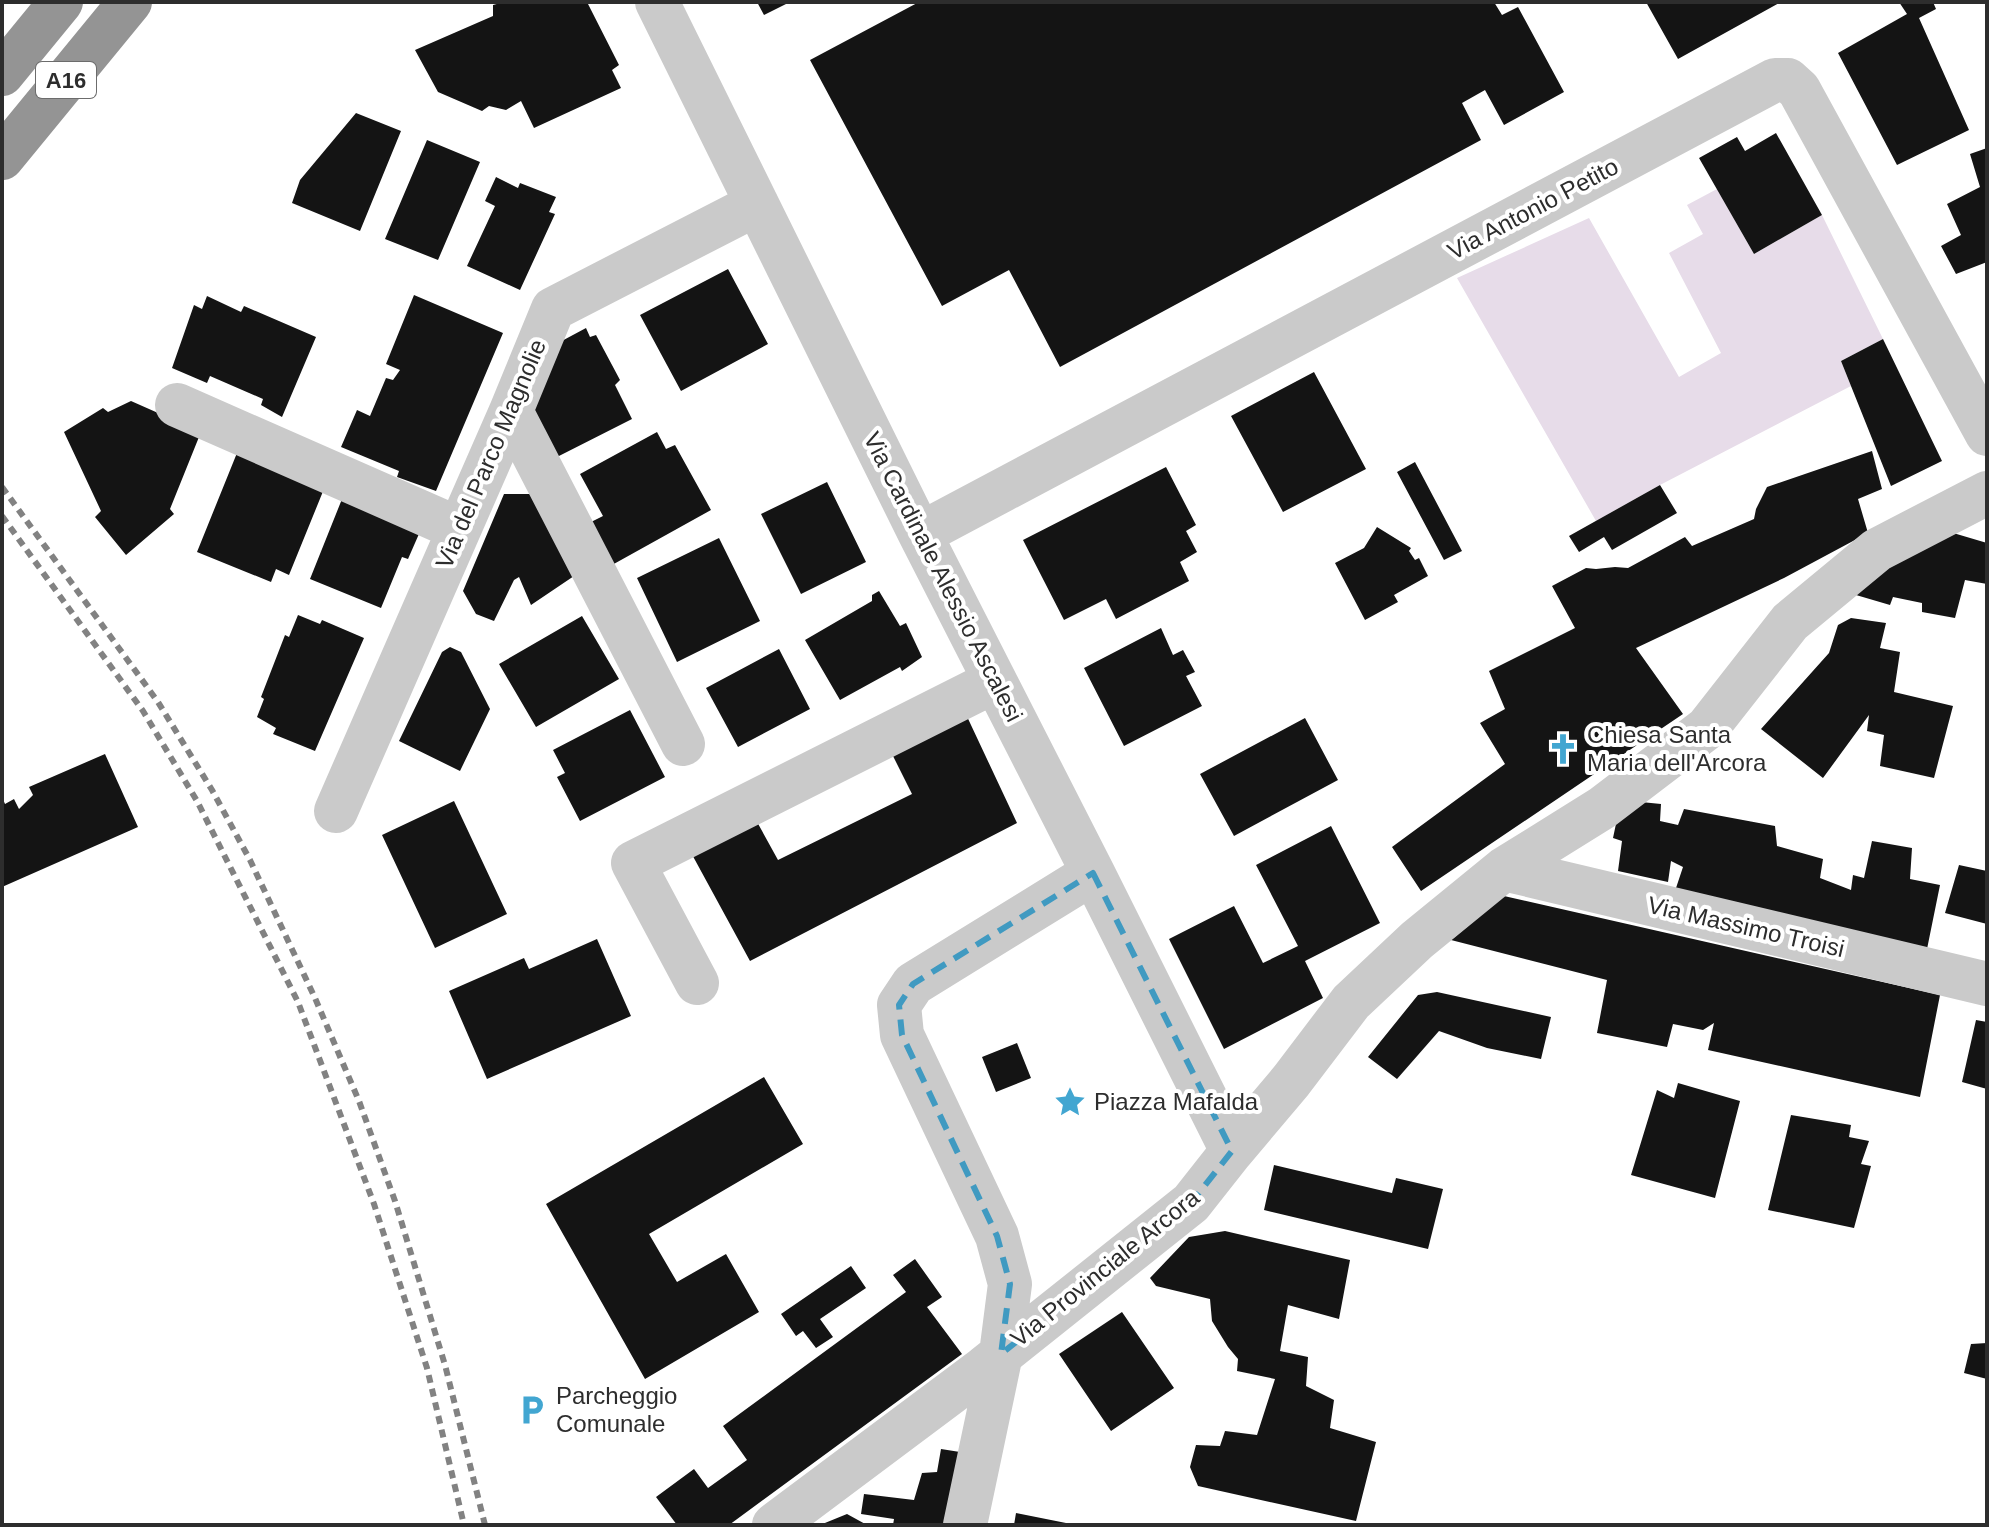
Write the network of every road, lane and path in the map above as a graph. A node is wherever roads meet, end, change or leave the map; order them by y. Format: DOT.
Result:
graph roads {
  1 [pos="61,2"];
  2 [pos="130,2"];
  3 [pos="657,2"];
  4 [pos="2,74"];
  5 [pos="2,158"];
  6 [pos="757,204"];
  7 [pos="177,405"];
  8 [pos="511,411"];
  9 [pos="1987,434"];
  10 [pos="1987,493"];
  11 [pos="459,529"];
  12 [pos="920,534"];
  13 [pos="995,681"];
  14 [pos="683,744"];
  15 [pos="336,811"];
  16 [pos="1504,869"];
  17 [pos="1093,873"];
  18 [pos="697,983"];
  19 [pos="1987,984"];
  20 [pos="1232,1151"];
  21 [pos="1001,1354"];
  22 [pos="774,1525"];
  23 [pos="965,1525"];
  1 -- 4 [label="highway, A16"];
  2 -- 5 [label="highway, A16"];
  3 -- 6 [label="street, Via Cardinale Alessio Ascalesi"];
  6 -- 8 [label="street, Via del Parco Magnolie"];
  6 -- 12 [label="street, Via Cardinale Alessio Ascalesi"];
  7 -- 11 [label="street"];
  8 -- 11 [label="street, Via del Parco Magnolie"];
  8 -- 14 [label="street"];
  9 -- 12 [label="street, Via Antonio Petito"];
  10 -- 16 [label="street, Via Provinciale Arcora"];
  11 -- 15 [label="street, Via del Parco Magnolie"];
  12 -- 13 [label="street, Via Cardinale Alessio Ascalesi"];
  13 -- 17 [label="street, Via Cardinale Alessio Ascalesi"];
  13 -- 18 [label="street"];
  16 -- 19 [label="street, Via Massimo Troisi"];
  16 -- 20 [label="street, Via Provinciale Arcora"];
  17 -- 20 [label="street, Via Cardinale Alessio Ascalesi"];
  17 -- 21 [label="street"];
  20 -- 21 [label="street, Via Provinciale Arcora"];
  21 -- 22 [label="street, Via Provinciale Arcora"];
  21 -- 23 [label="street"];
}
